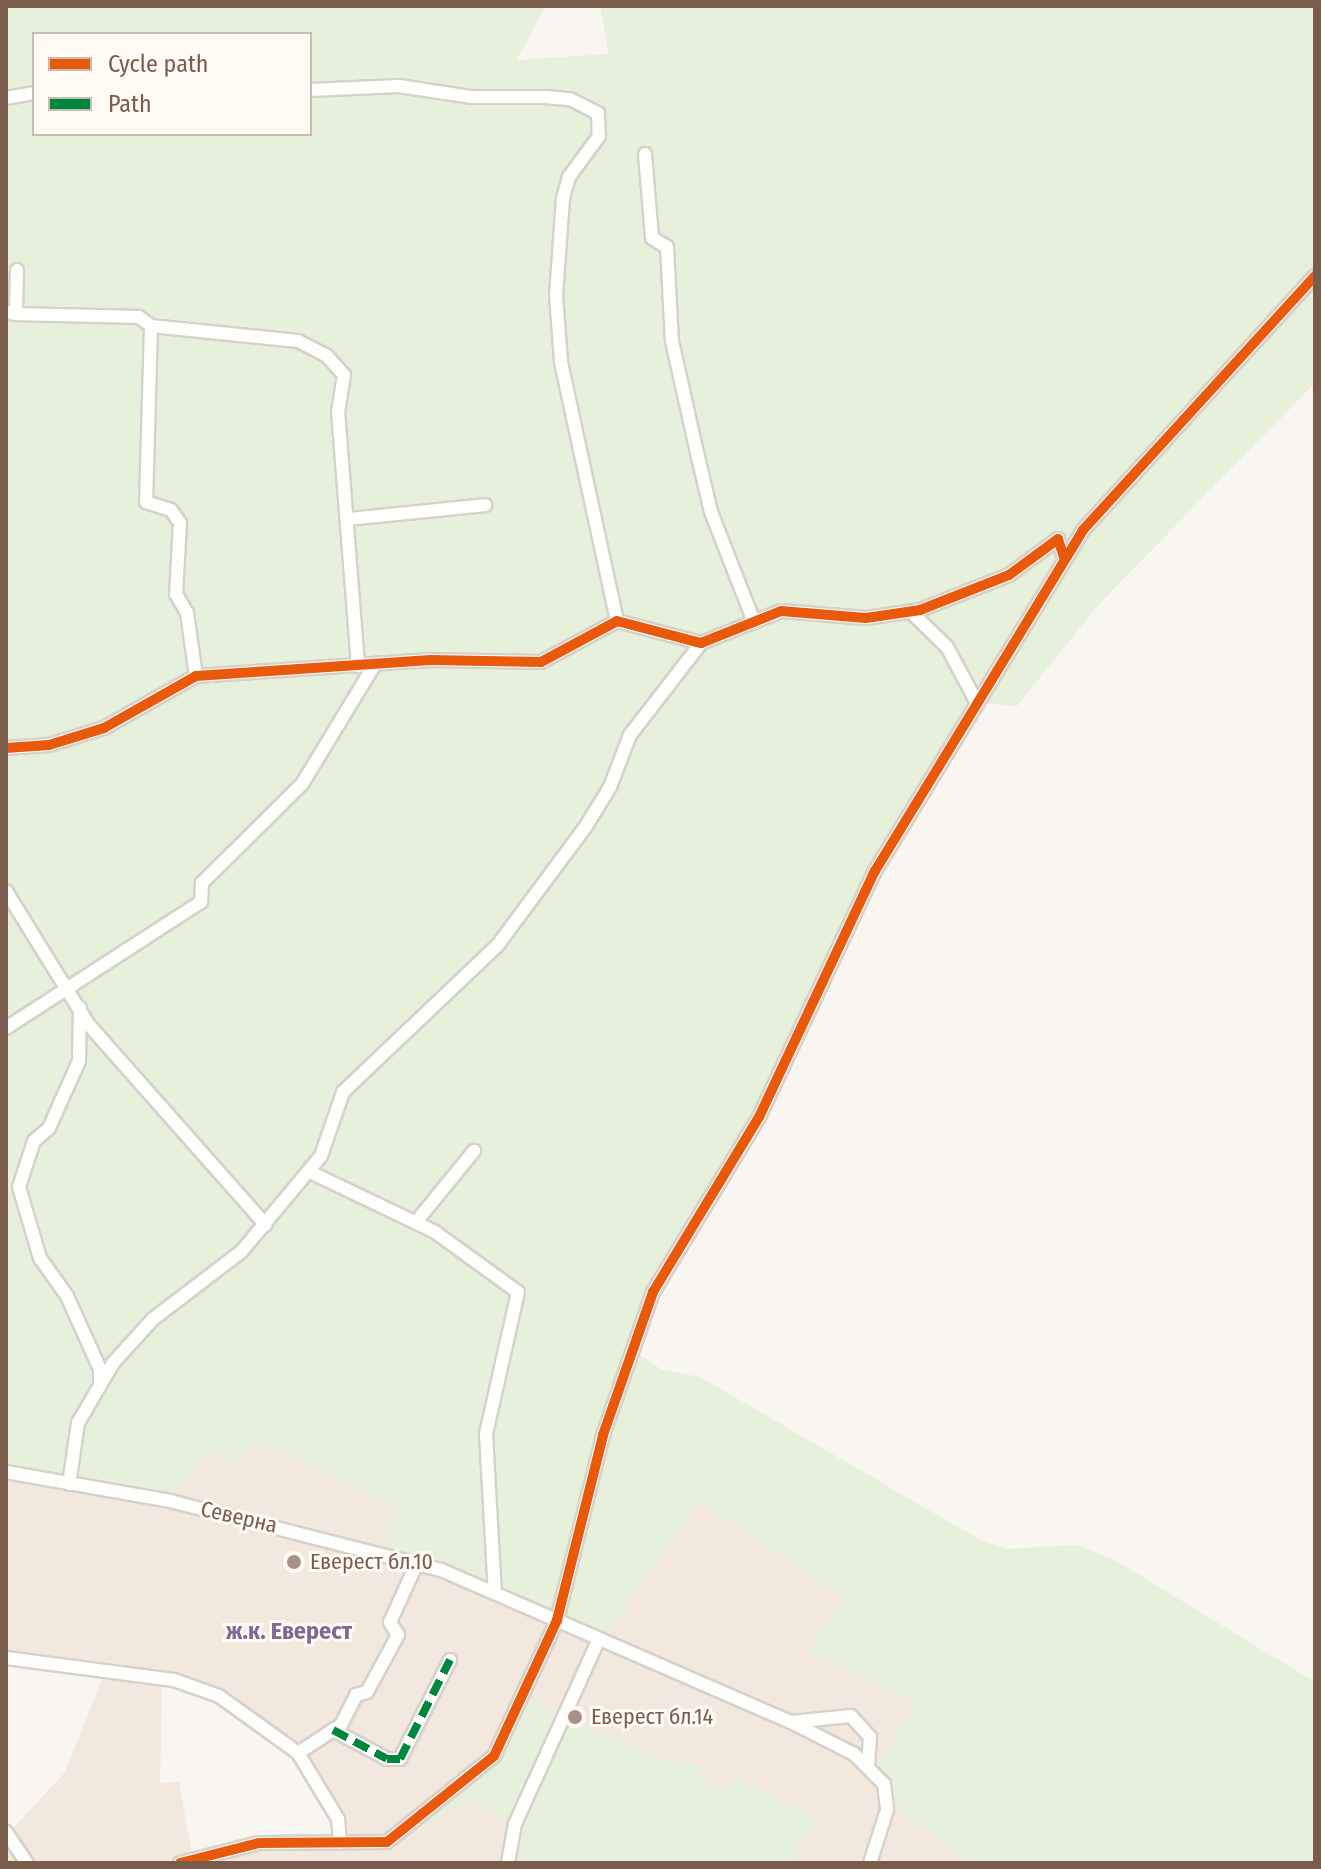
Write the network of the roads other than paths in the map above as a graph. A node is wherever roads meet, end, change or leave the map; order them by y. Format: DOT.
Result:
graph roads {
  1 [pos="312,90"];
  2 [pos="32,93"];
  3 [pos="6,98"];
  4 [pos="645,154"];
  5 [pos="17,270"];
  6 [pos="1315,276"];
  7 [pos="10,314"];
  8 [pos="151,326"];
  9 [pos="485,505"];
  10 [pos="348,519"];
  11 [pos="1064,557"];
  12 [pos="918,615"];
  13 [pos="617,621"];
  14 [pos="754,622"];
  15 [pos="701,643"];
  16 [pos="358,666"];
  17 [pos="373,667"];
  18 [pos="196,676"];
  19 [pos="977,703"];
  20 [pos="6,748"];
  21 [pos="6,891"];
  22 [pos="63,988"];
  23 [pos="80,1008"];
  24 [pos="6,1028"];
  25 [pos="474,1151"];
  26 [pos="310,1172"];
  27 [pos="416,1222"];
  28 [pos="266,1225"];
  29 [pos="100,1385"];
  30 [pos="6,1472"];
  31 [pos="69,1484"];
  32 [pos="417,1563"];
  33 [pos="495,1593"];
  34 [pos="557,1620"];
  35 [pos="599,1639"];
  36 [pos="6,1658"];
  37 [pos="450,1660"];
  38 [pos="791,1722"];
  39 [pos="333,1730"];
  40 [pos="298,1753"];
  41 [pos="868,1765"];
  42 [pos="6,1832"];
  43 [pos="340,1843"];
  44 [pos="27,1863"];
  45 [pos="180,1863"];
  46 [pos="508,1863"];
  47 [pos="870,1863"];
  1 -- 13 [label="street"];
  2 -- 3 [label="street"];
  4 -- 14 [label="street"];
  5 -- 7 [label="street"];
  6 -- 11 [label="street"];
  7 -- 8 [label="street"];
  8 -- 10 [label="street"];
  8 -- 18 [label="street"];
  9 -- 10 [label="street"];
  10 -- 16 [label="street"];
  11 -- 12 [label="street"];
  11 -- 19 [label="street"];
  12 -- 14 [label="street"];
  12 -- 19 [label="street"];
  13 -- 15 [label="street"];
  13 -- 17 [label="street"];
  14 -- 15 [label="street"];
  15 -- 26 [label="street"];
  16 -- 17 [label="street"];
  16 -- 18 [label="street"];
  17 -- 22 [label="street"];
  18 -- 20 [label="street"];
  19 -- 34 [label="street"];
  21 -- 22 [label="street"];
  22 -- 23 [label="street"];
  22 -- 24 [label="street"];
  23 -- 28 [label="street"];
  23 -- 29 [label="street"];
  25 -- 27 [label="street"];
  26 -- 27 [label="street"];
  26 -- 28 [label="street"];
  27 -- 33 [label="street"];
  28 -- 29 [label="street"];
  29 -- 31 [label="street"];
  30 -- 31 [label="street, Северна"];
  31 -- 32 [label="street, Северна"];
  32 -- 33 [label="street, Северна"];
  32 -- 39 [label="street"];
  33 -- 34 [label="street, Северна"];
  34 -- 35 [label="street, Северна"];
  34 -- 43 [label="street"];
  35 -- 38 [label="street, Северна"];
  35 -- 46 [label="street"];
  36 -- 40 [label="street"];
  37 -- 39 [label="street"];
  38 -- 41 [label="street, Северна"];
  38 -- 41 [label="street"];
  39 -- 40 [label="street"];
  40 -- 43 [label="street"];
  41 -- 47 [label="street"];
  42 -- 44 [label="street"];
  43 -- 45 [label="street"];
}
